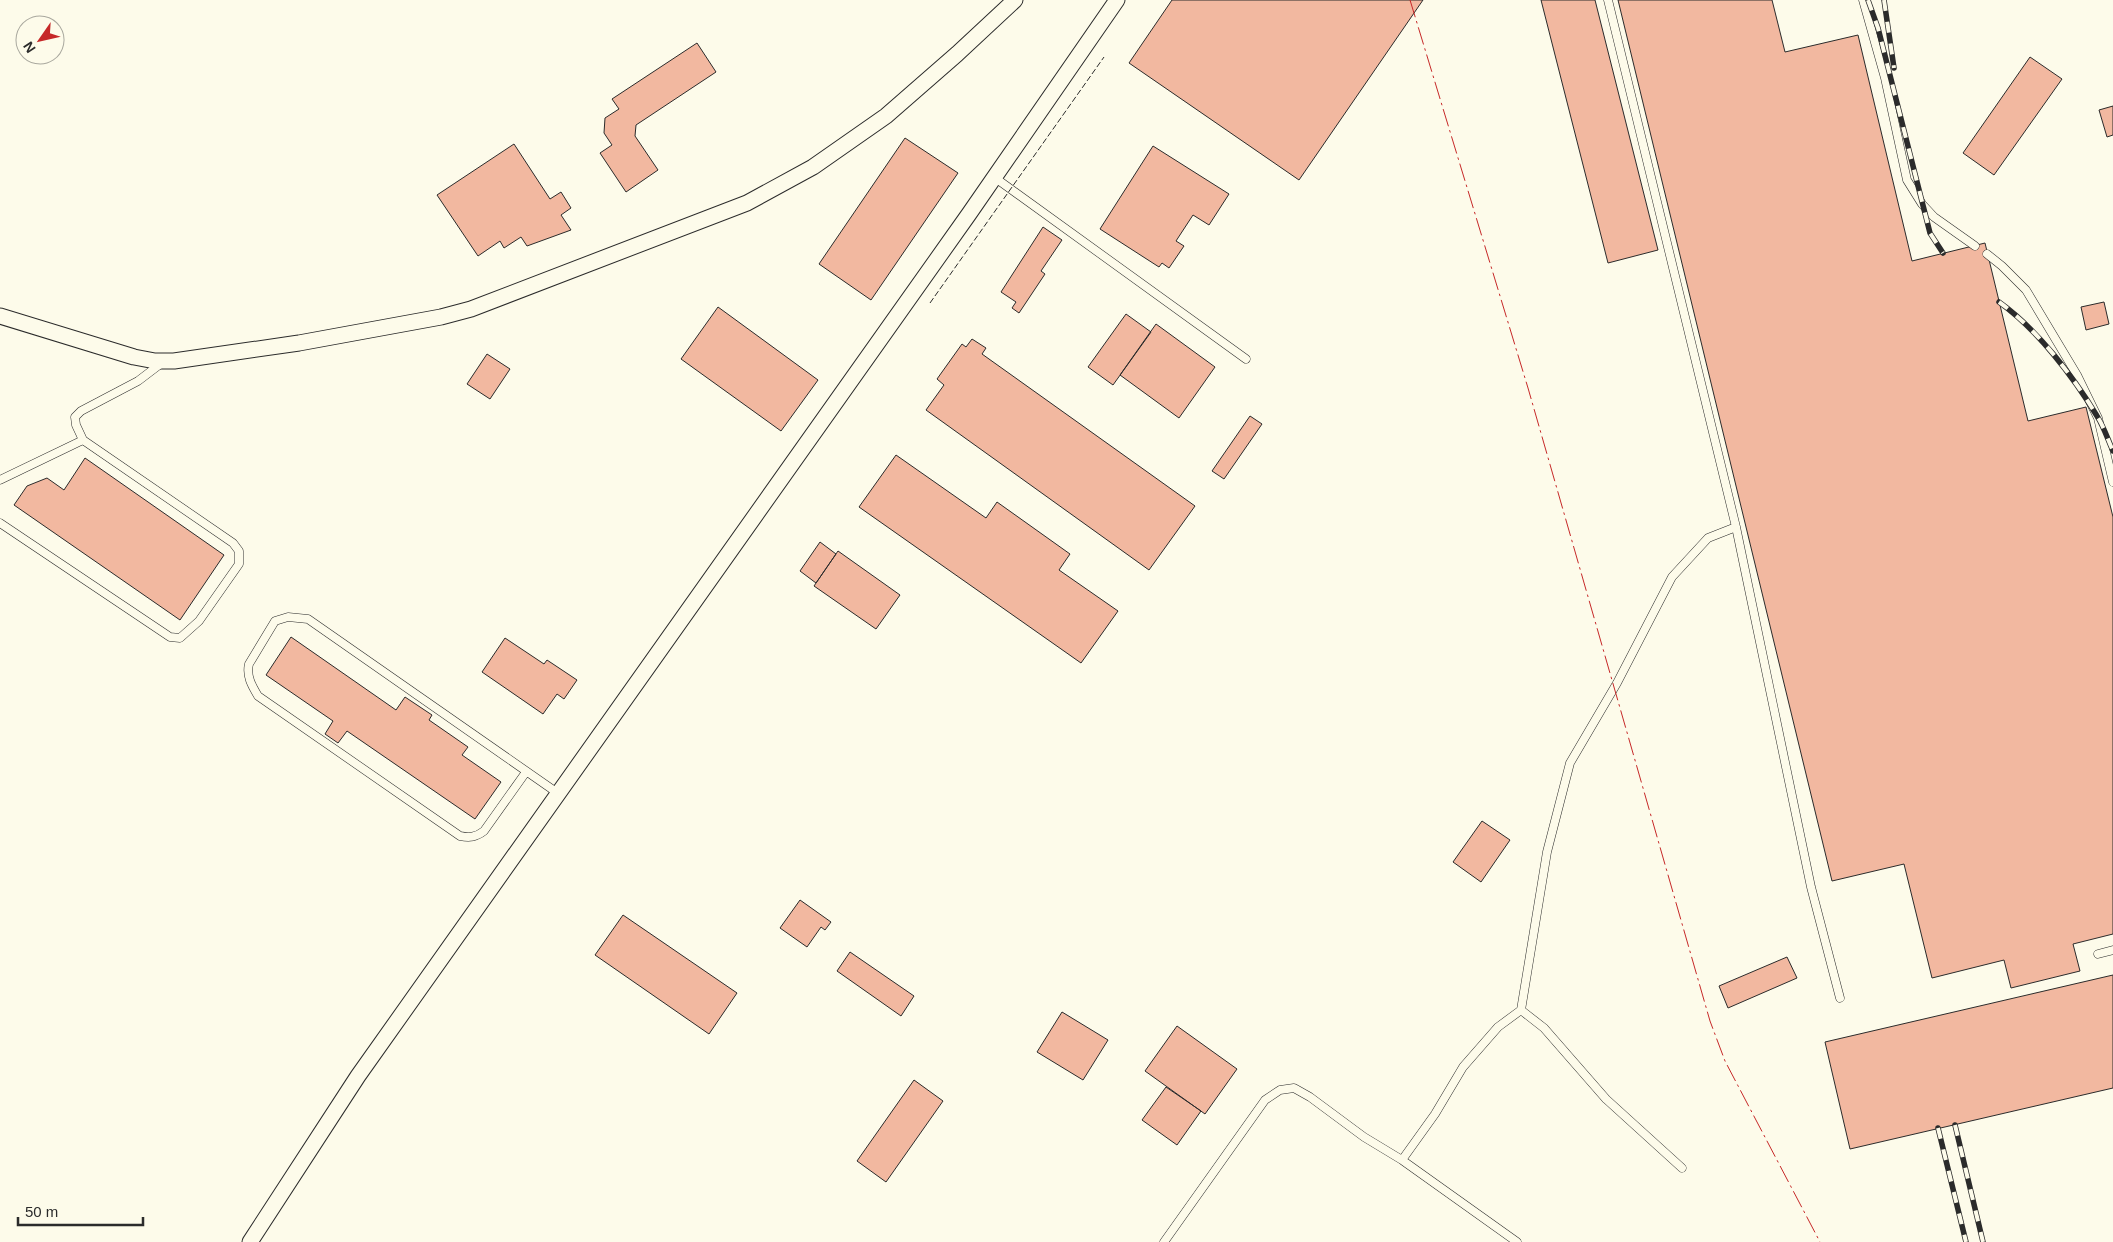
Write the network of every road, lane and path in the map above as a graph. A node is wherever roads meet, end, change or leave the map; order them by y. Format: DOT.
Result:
graph roads {
  1 [pos="1015,0"];
  2 [pos="1118,0"];
  3 [pos="1608,0"];
  4 [pos="1863,0"];
  5 [pos="994,177"];
  6 [pos="1975,246"];
  7 [pos="1987,254"];
  8 [pos="0,316"];
  9 [pos="1246,359"];
  10 [pos="165,361"];
  11 [pos="84,440"];
  12 [pos="0,480"];
  13 [pos="2113,482"];
  14 [pos="0,523"];
  15 [pos="1736,526"];
  16 [pos="526,772"];
  17 [pos="559,794"];
  18 [pos="2113,950"];
  19 [pos="2098,954"];
  20 [pos="1840,998"];
  21 [pos="1520,1010"];
  22 [pos="1402,1160"];
  23 [pos="1682,1168"];
  24 [pos="250,1242"];
  25 [pos="1164,1242"];
  26 [pos="1517,1242"];
  1 -- 10 [label="street"];
  2 -- 5 [label="street"];
  3 -- 15 [label="lane"];
  4 -- 6 [label="lane"];
  5 -- 9 [label="lane"];
  5 -- 17 [label="street"];
  7 -- 13 [label="lane"];
  8 -- 10 [label="street"];
  10 -- 11 [label="lane"];
  11 -- 12 [label="lane"];
  11 -- 14 [label="lane"];
  15 -- 20 [label="lane"];
  15 -- 21 [label="lane"];
  16 -- 16 [label="lane"];
  16 -- 17 [label="lane"];
  17 -- 24 [label="street"];
  18 -- 19 [label="lane"];
  21 -- 22 [label="lane"];
  21 -- 23 [label="lane"];
  22 -- 25 [label="lane"];
  22 -- 26 [label="lane"];
}
